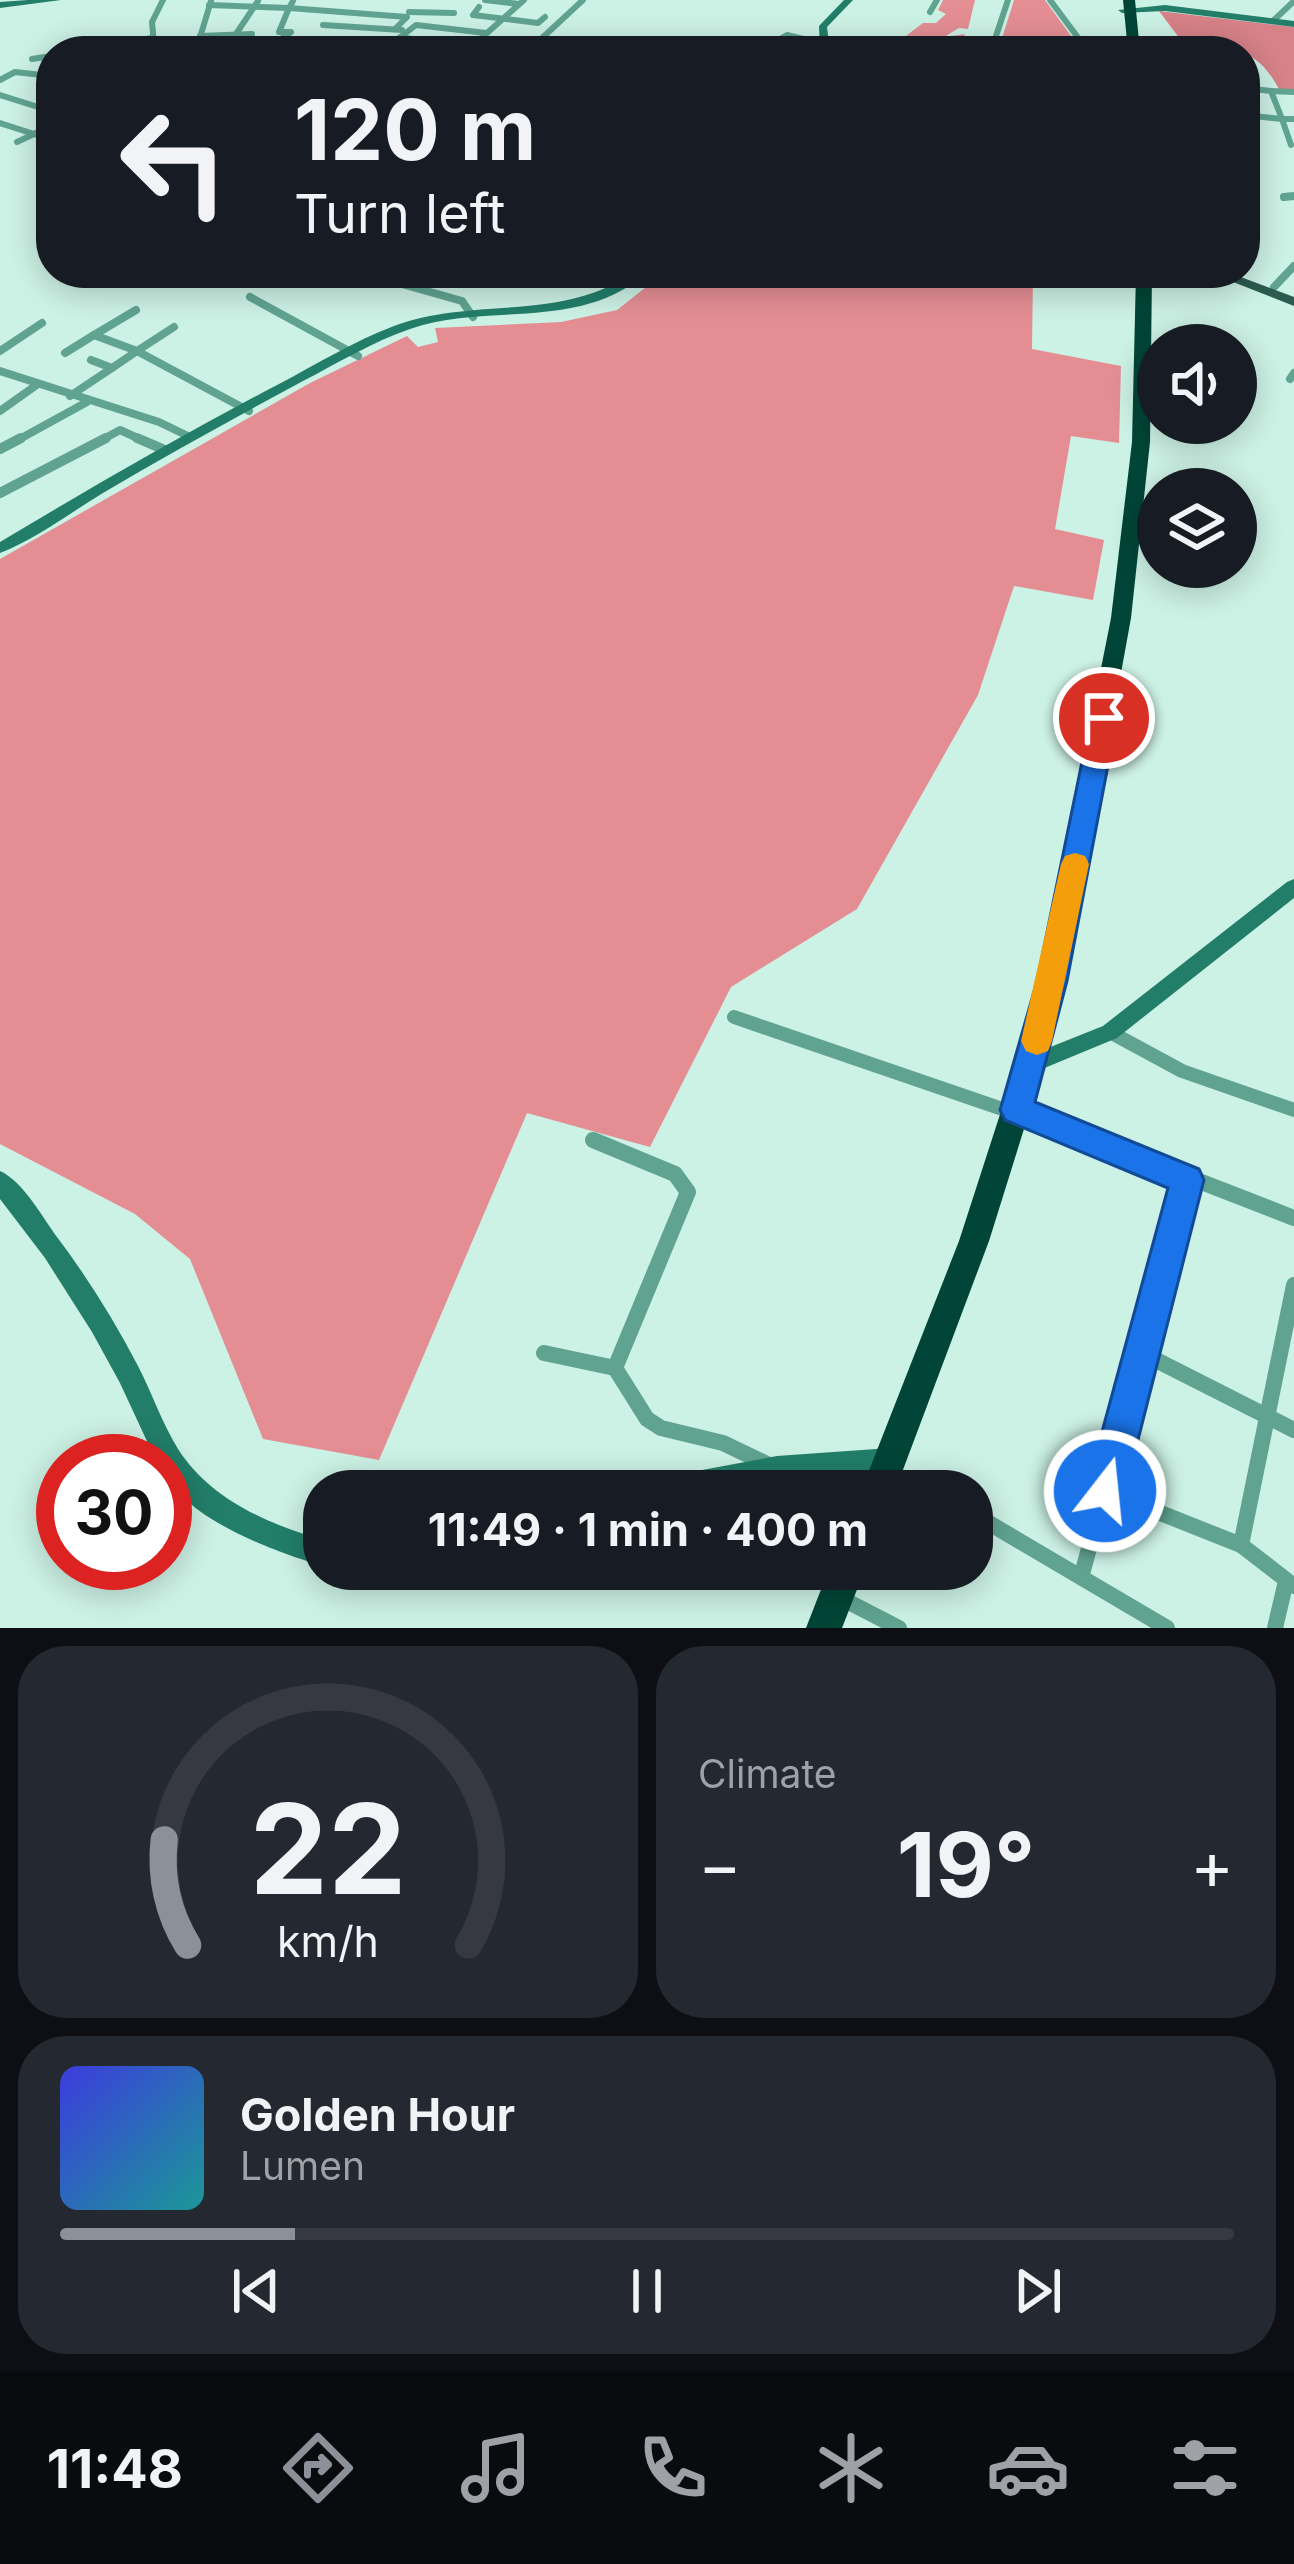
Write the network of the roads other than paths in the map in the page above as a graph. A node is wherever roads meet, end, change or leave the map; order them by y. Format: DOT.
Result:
graph roads {
  1 [pos="57,0"];
  2 [pos="163,0"];
  3 [pos="353,0"];
  4 [pos="416,0"];
  5 [pos="584,0"];
  6 [pos="849,0"];
  7 [pos="937,0"];
  8 [pos="1008,0"];
  9 [pos="1050,0"];
  10 [pos="1294,1"];
  11 [pos="521,2"];
  12 [pos="210,3"];
  13 [pos="257,3"];
  14 [pos="291,4"];
  15 [pos="482,4"];
  16 [pos="0,5"];
  17 [pos="1126,5"];
  18 [pos="345,11"];
  19 [pos="930,12"];
  20 [pos="454,13"];
  21 [pos="408,15"];
  22 [pos="545,17"];
  23 [pos="505,18"];
  24 [pos="1274,20"];
  25 [pos="1294,23"];
  26 [pos="322,25"];
  27 [pos="334,26"];
  28 [pos="279,32"];
  29 [pos="398,33"];
  30 [pos="487,33"];
  31 [pos="236,34"];
  32 [pos="252,34"];
  33 [pos="153,36"];
  34 [pos="200,36"];
  35 [pos="249,36"];
  36 [pos="285,36"];
  37 [pos="396,36"];
  38 [pos="407,36"];
  39 [pos="484,36"];
  40 [pos="544,36"];
  41 [pos="824,36"];
  42 [pos="996,36"];
  43 [pos="1077,36"];
  44 [pos="1129,36"];
  45 [pos="36,58"];
  46 [pos="32,59"];
  47 [pos="36,74"];
  48 [pos="0,80"];
  49 [pos="1260,90"];
  50 [pos="1270,91"];
  51 [pos="1294,92"];
  52 [pos="0,95"];
  53 [pos="36,106"];
  54 [pos="1260,116"];
  55 [pos="1282,118"];
  56 [pos="1294,119"];
  57 [pos="0,123"];
  58 [pos="34,134"];
  59 [pos="17,142"];
  60 [pos="1292,145"];
  61 [pos="1294,266"];
  62 [pos="1260,282"];
  63 [pos="1260,287"];
  64 [pos="1274,287"];
  65 [pos="416,288"];
  66 [pos="626,288"];
  67 [pos="1144,288"];
  68 [pos="250,297"];
  69 [pos="1294,298"];
  70 [pos="136,310"];
  71 [pos="472,315"];
  72 [pos="42,322"];
  73 [pos="174,327"];
  74 [pos="94,335"];
  75 [pos="0,351"];
  76 [pos="136,351"];
  77 [pos="65,353"];
  78 [pos="354,353"];
  79 [pos="92,360"];
  80 [pos="112,368"];
  81 [pos="0,371"];
  82 [pos="38,385"];
  83 [pos="70,396"];
  84 [pos="86,402"];
  85 [pos="245,410"];
  86 [pos="0,411"];
  87 [pos="195,434"];
  88 [pos="0,449"];
  89 [pos="165,450"];
  90 [pos="0,477"];
  91 [pos="16,485"];
  92 [pos="0,493"];
  93 [pos="0,548"];
  94 [pos="1294,887"];
  95 [pos="734,1017"];
  96 [pos="1110,1032"];
  97 [pos="1030,1065"];
  98 [pos="1017,1110"];
  99 [pos="1294,1110"];
  100 [pos="593,1140"];
  101 [pos="1187,1180"];
  102 [pos="0,1182"];
  103 [pos="1294,1218"];
  104 [pos="1294,1285"];
  105 [pos="1145,1340"];
  106 [pos="544,1353"];
  107 [pos="615,1368"];
  108 [pos="1268,1416"];
  109 [pos="1294,1430"];
  110 [pos="777,1469"];
  111 [pos="772,1470"];
  112 [pos="789,1470"];
  113 [pos="887,1470"];
  114 [pos="1105,1491"];
  115 [pos="993,1525"];
  116 [pos="1241,1545"];
  117 [pos="303,1548"];
  118 [pos="1082,1574"];
  119 [pos="1290,1583"];
  120 [pos="836,1597"];
  121 [pos="899,1628"];
  122 [pos="1167,1628"];
  123 [pos="1275,1628"];
  1 -- 16 [label="street"];
  2 -- 33 [label="street"];
  3 -- 18 [label="street"];
  4 -- 21 [label="street"];
  5 -- 40 [label="street"];
  6 -- 41 [label="street"];
  7 -- 19 [label="street"];
  8 -- 42 [label="street"];
  9 -- 43 [label="street"];
  10 -- 24 [label="street"];
  11 -- 15 [label="street"];
  11 -- 23 [label="street"];
  12 -- 13 [label="street"];
  12 -- 34 [label="street"];
  13 -- 14 [label="street"];
  13 -- 31 [label="street"];
  14 -- 18 [label="street"];
  14 -- 28 [label="street"];
  15 -- 23 [label="street"];
  17 -- 24 [label="street"];
  17 -- 44 [label="highway"];
  18 -- 21 [label="street"];
  18 -- 27 [label="street"];
  20 -- 21 [label="street"];
  21 -- 29 [label="street"];
  22 -- 23 [label="street"];
  23 -- 30 [label="street"];
  24 -- 25 [label="street"];
  26 -- 27 [label="street"];
  27 -- 29 [label="street"];
  28 -- 32 [label="street"];
  28 -- 36 [label="street"];
  29 -- 30 [label="street"];
  29 -- 37 [label="street"];
  29 -- 38 [label="street"];
  30 -- 39 [label="street"];
  31 -- 32 [label="street"];
  31 -- 34 [label="street"];
  32 -- 35 [label="street"];
  45 -- 46 [label="street"];
  47 -- 48 [label="street"];
  49 -- 50 [label="street"];
  50 -- 51 [label="street"];
  50 -- 55 [label="street"];
  52 -- 53 [label="street"];
  54 -- 55 [label="street"];
  55 -- 56 [label="street"];
  55 -- 60 [label="street"];
  57 -- 58 [label="street"];
  58 -- 59 [label="street"];
  61 -- 64 [label="street"];
  62 -- 64 [label="main road"];
  63 -- 69 [label="main road"];
  64 -- 69 [label="main road"];
  65 -- 71 [label="street"];
  66 -- 71 [label="street"];
  67 -- 97 [label="highway"];
  68 -- 78 [label="street"];
  70 -- 74 [label="street"];
  71 -- 78 [label="street"];
  72 -- 75 [label="street"];
  73 -- 76 [label="street"];
  74 -- 76 [label="street"];
  74 -- 77 [label="street"];
  76 -- 80 [label="street"];
  76 -- 85 [label="street"];
  78 -- 85 [label="street"];
  79 -- 80 [label="street"];
  80 -- 83 [label="street"];
  81 -- 82 [label="street"];
  82 -- 83 [label="street"];
  82 -- 86 [label="street"];
  83 -- 84 [label="street"];
  84 -- 87 [label="street"];
  84 -- 88 [label="street"];
  85 -- 87 [label="street"];
  87 -- 89 [label="street"];
  89 -- 91 [label="street"];
  89 -- 93 [label="street"];
  90 -- 91 [label="street"];
  91 -- 92 [label="street"];
  94 -- 96 [label="street"];
  95 -- 98 [label="street"];
  96 -- 97 [label="street"];
  96 -- 99 [label="street"];
  97 -- 98 [label="highway"];
  98 -- 101 [label="street"];
  98 -- 113 [label="highway"];
  100 -- 107 [label="street"];
  101 -- 103 [label="street"];
  101 -- 105 [label="street"];
  102 -- 117 [label="street"];
  104 -- 108 [label="street"];
  105 -- 108 [label="street"];
  105 -- 114 [label="street"];
  106 -- 107 [label="street"];
  107 -- 110 [label="street"];
  108 -- 109 [label="street"];
  108 -- 116 [label="street"];
  110 -- 111 [label="street"];
  110 -- 112 [label="street"];
  114 -- 116 [label="street"];
  114 -- 118 [label="street"];
  115 -- 118 [label="street"];
  116 -- 119 [label="street"];
  118 -- 122 [label="street"];
  119 -- 123 [label="street"];
  120 -- 121 [label="street"];
}
